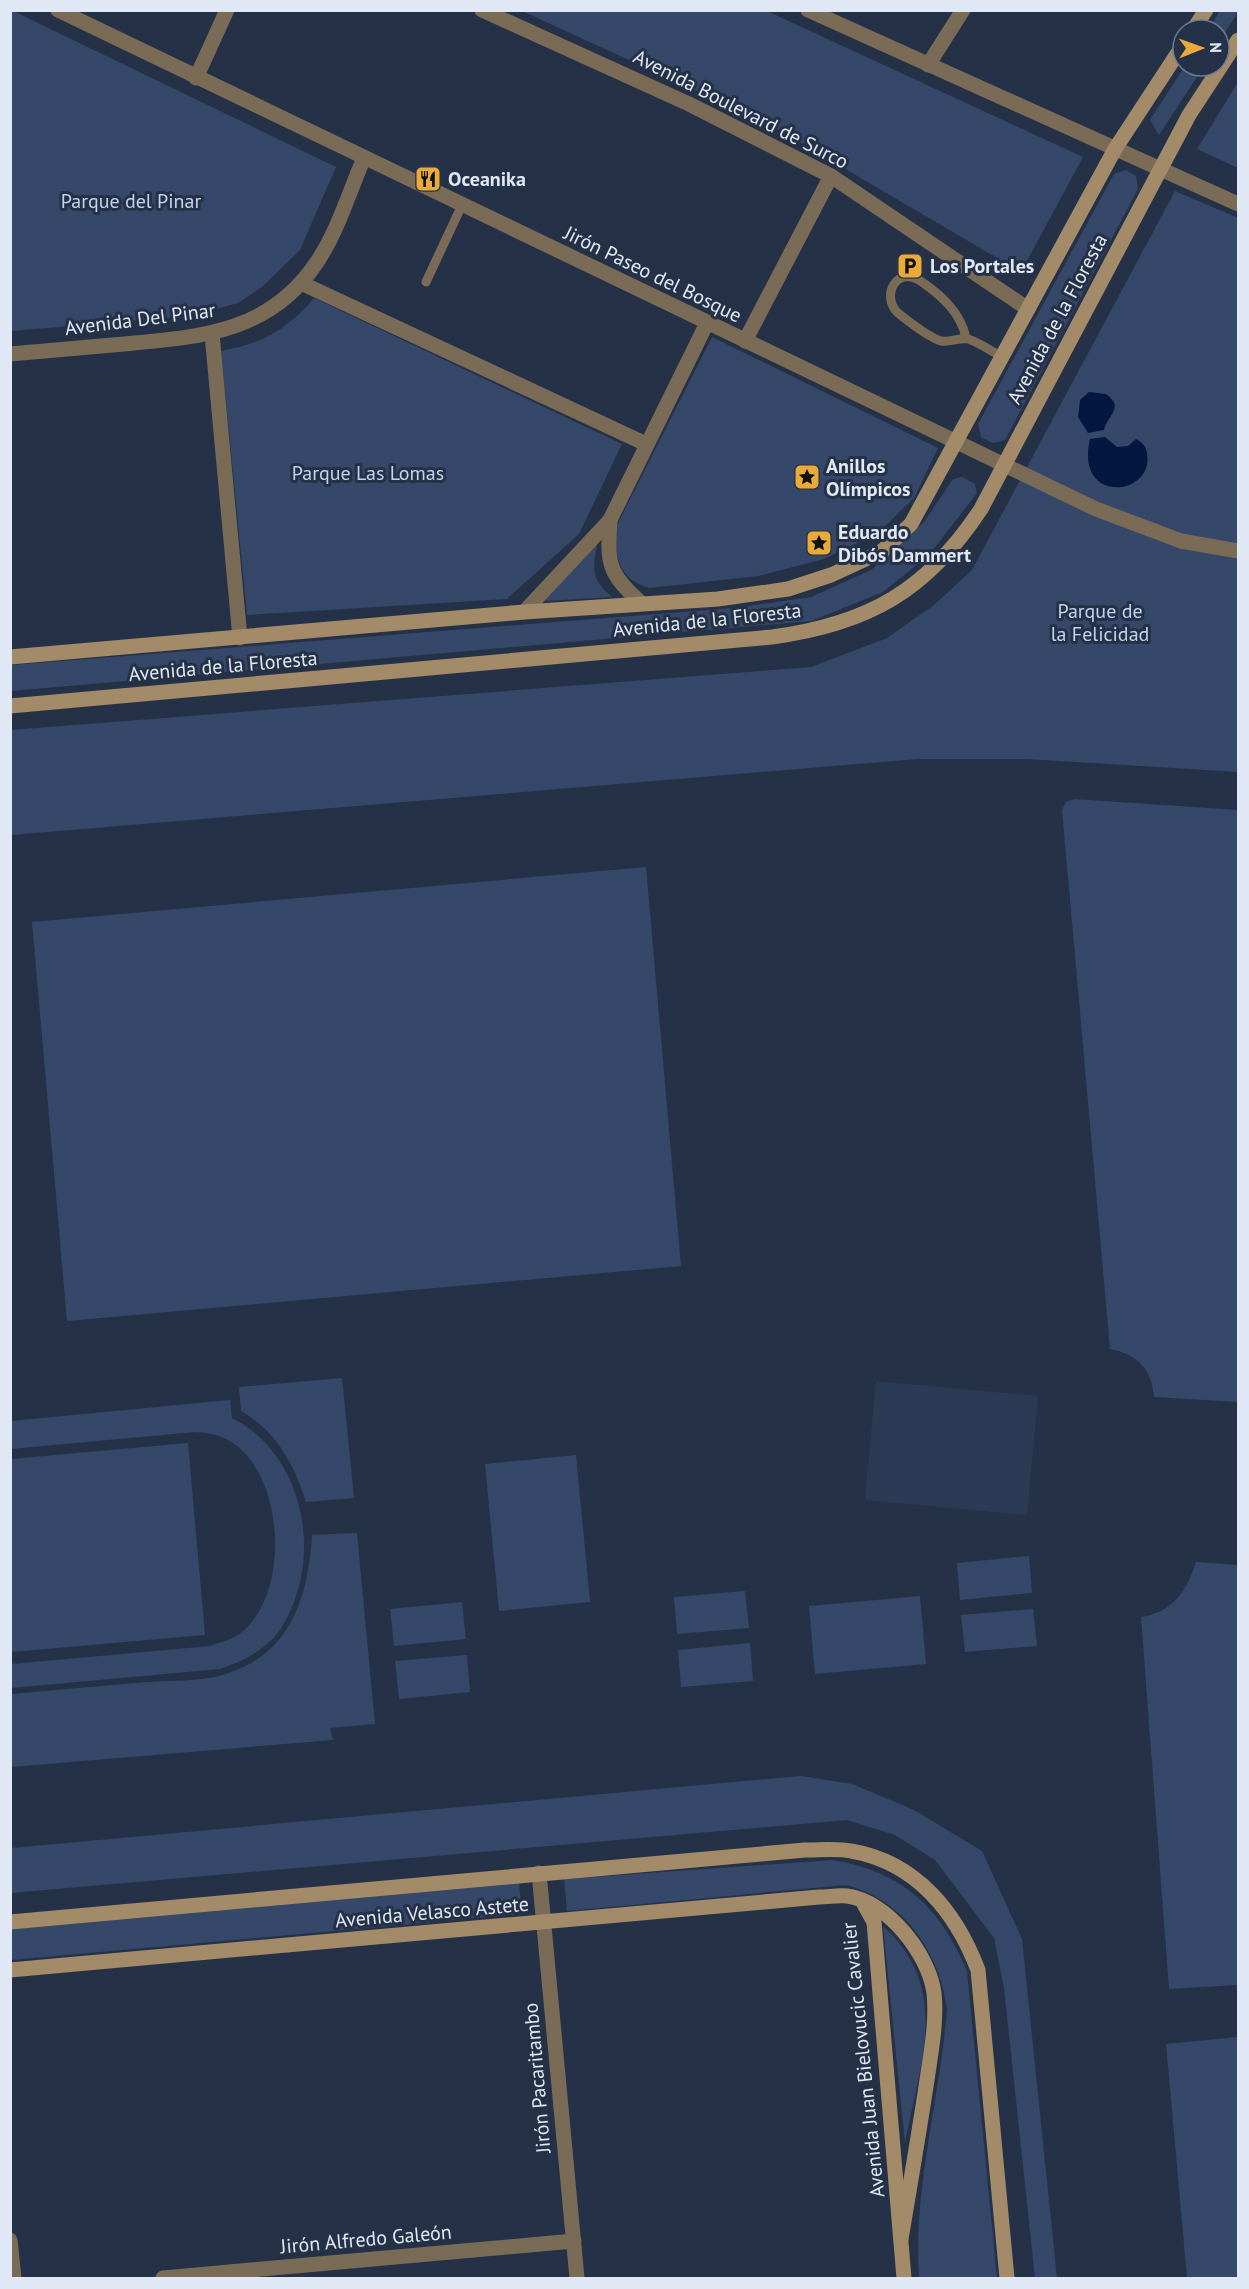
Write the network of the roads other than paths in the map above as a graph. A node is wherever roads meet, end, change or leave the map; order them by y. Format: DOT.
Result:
graph roads {
  1 [pos="58,10"];
  2 [pos="227,10"];
  3 [pos="482,10"];
  4 [pos="808,10"];
  5 [pos="963,10"];
  6 [pos="1239,40"];
  7 [pos="1171,63"];
  8 [pos="928,65"];
  9 [pos="196,78"];
  10 [pos="1115,149"];
  11 [pos="364,158"];
  12 [pos="1159,170"];
  13 [pos="831,176"];
  14 [pos="1239,204"];
  15 [pos="462,205"];
  16 [pos="426,282"];
  17 [pos="301,283"];
  18 [pos="1028,309"];
  19 [pos="707,323"];
  20 [pos="212,334"];
  21 [pos="966,338"];
  22 [pos="745,341"];
  23 [pos="10,354"];
  24 [pos="1001,356"];
  25 [pos="954,441"];
  26 [pos="646,444"];
  27 [pos="1005,465"];
  28 [pos="610,520"];
  29 [pos="1239,551"];
  30 [pos="641,603"];
  31 [pos="524,612"];
  32 [pos="240,638"];
  33 [pos="10,657"];
  34 [pos="10,706"];
  35 [pos="539,1873"];
  36 [pos="857,1899"];
  37 [pos="10,1922"];
  38 [pos="543,1924"];
  39 [pos="10,1970"];
  40 [pos="901,2239"];
  41 [pos="10,2240"];
  42 [pos="574,2241"];
  43 [pos="14,2278"];
  44 [pos="163,2278"];
  45 [pos="577,2278"];
  46 [pos="904,2278"];
  47 [pos="1007,2278"];
  1 -- 9 [label="street, Jirón Paseo del Bosque"];
  2 -- 9 [label="street"];
  3 -- 13 [label="street, Avenida Boulevard de Surco"];
  4 -- 8 [label="street"];
  5 -- 8 [label="street"];
  6 -- 12 [label="main road, Avenida de la Floresta"];
  7 -- 10 [label="main road, Avenida de la Floresta"];
  8 -- 10 [label="street"];
  9 -- 11 [label="street, Jirón Paseo del Bosque"];
  10 -- 12 [label="street"];
  10 -- 18 [label="main road, Avenida de la Floresta"];
  11 -- 15 [label="street, Jirón Paseo del Bosque"];
  11 -- 17 [label="street, Avenida Del Pinar"];
  12 -- 14 [label="street"];
  12 -- 27 [label="main road, Avenida de la Floresta"];
  13 -- 18 [label="street, Avenida Boulevard de Surco"];
  13 -- 22 [label="street"];
  15 -- 16 [label="lane"];
  15 -- 19 [label="street, Jirón Paseo del Bosque"];
  17 -- 20 [label="street, Avenida Del Pinar"];
  17 -- 26 [label="street"];
  18 -- 24 [label="main road, Avenida de la Floresta"];
  19 -- 22 [label="street, Jirón Paseo del Bosque"];
  19 -- 26 [label="street, Avenida de la Floresta"];
  20 -- 23 [label="street, Avenida Del Pinar"];
  20 -- 32 [label="street"];
  21 -- 21 [label="lane"];
  21 -- 24 [label="lane"];
  22 -- 25 [label="street, Jirón Paseo del Bosque"];
  24 -- 25 [label="main road, Avenida de la Floresta"];
  25 -- 27 [label="street, Jirón Paseo del Bosque"];
  25 -- 30 [label="main road, Avenida de la Floresta"];
  26 -- 28 [label="street, Avenida de la Floresta"];
  27 -- 29 [label="street, Jirón Paseo del Bosque"];
  27 -- 34 [label="main road, Avenida de la Floresta"];
  28 -- 30 [label="street, Avenida de la Floresta"];
  28 -- 31 [label="street, Avenida de la Floresta"];
  30 -- 31 [label="main road, Avenida de la Floresta"];
  31 -- 32 [label="main road, Avenida de la Floresta"];
  32 -- 33 [label="main road, Avenida de la Floresta"];
  35 -- 37 [label="main road, Avenida Velasco Astete"];
  35 -- 38 [label="street, Jirón Pacaritambo"];
  35 -- 47 [label="main road, Avenida Velasco Astete"];
  36 -- 38 [label="main road, Avenida Velasco Astete"];
  36 -- 40 [label="main road, Avenida Juan Bielovucic Cavalier"];
  36 -- 40 [label="main road, Avenida Juan Bielovucic Cavalier"];
  38 -- 39 [label="main road, Avenida Velasco Astete"];
  38 -- 42 [label="street, Jirón Pacaritambo"];
  40 -- 46 [label="main road, Avenida Juan Bielovucic Cavalier"];
  41 -- 43 [label="street"];
  42 -- 44 [label="street, Jirón Alfredo Galeón"];
  42 -- 45 [label="street, Jirón Pacaritambo"];
}
